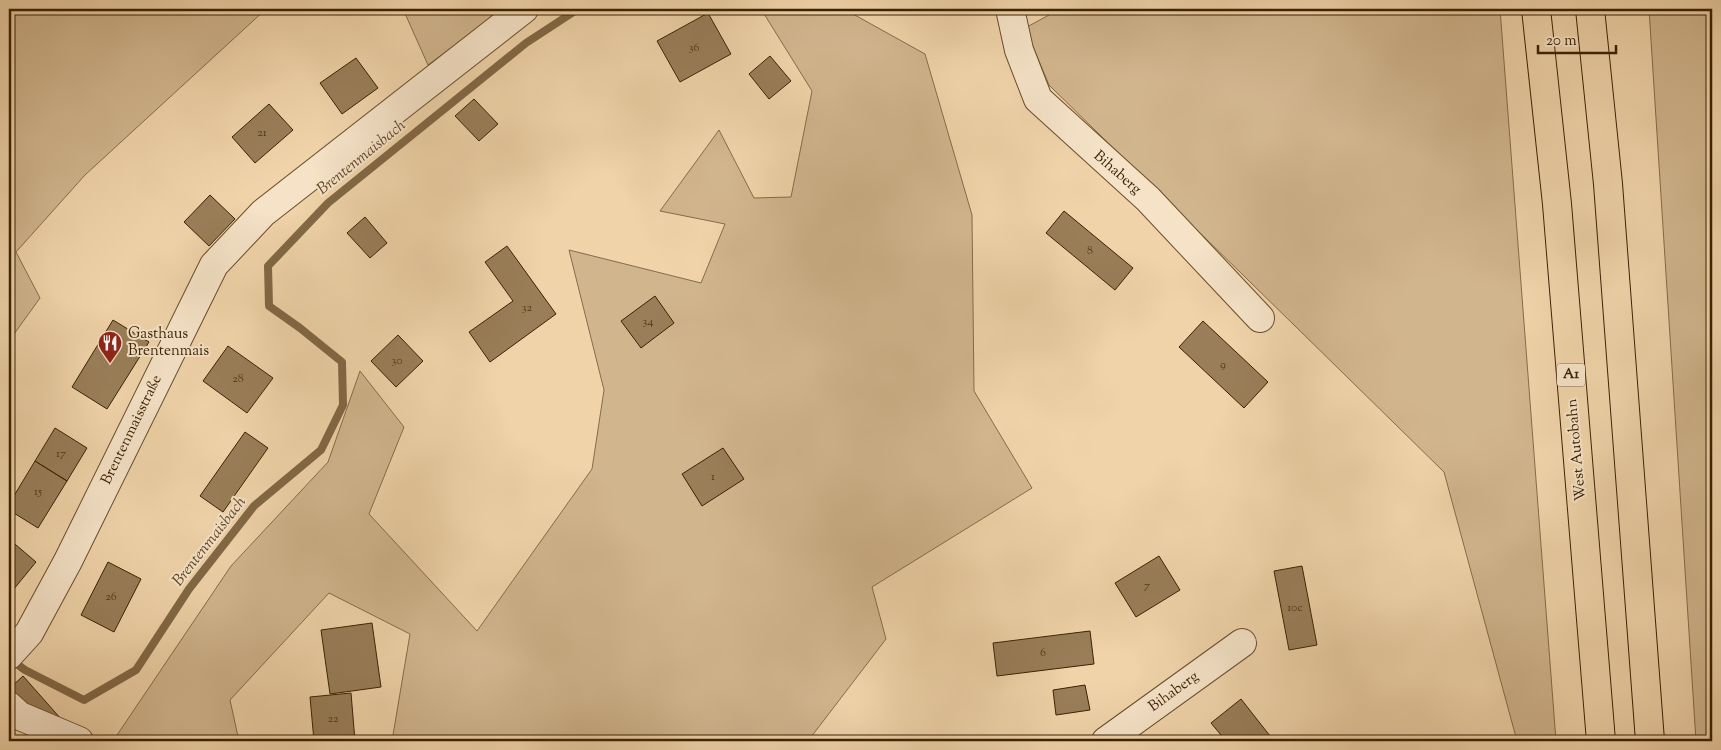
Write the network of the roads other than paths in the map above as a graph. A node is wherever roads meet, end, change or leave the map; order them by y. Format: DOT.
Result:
graph roads {
  1 [pos="524,9"];
  2 [pos="1010,9"];
  3 [pos="1536,9"];
  4 [pos="1590,9"];
  5 [pos="1260,318"];
  6 [pos="1242,642"];
  7 [pos="14,650"];
  8 [pos="9,706"];
  9 [pos="79,741"];
  10 [pos="1106,741"];
  11 [pos="1601,741"];
  12 [pos="1650,741"];
  1 -- 7 [label="street, Brentenmaisstraße"];
  2 -- 5 [label="street, Bihaberg"];
  3 -- 11 [label="highway, West Autobahn / A1"];
  4 -- 12 [label="highway"];
  6 -- 10 [label="street, Bihaberg"];
  8 -- 9 [label="street"];
}
